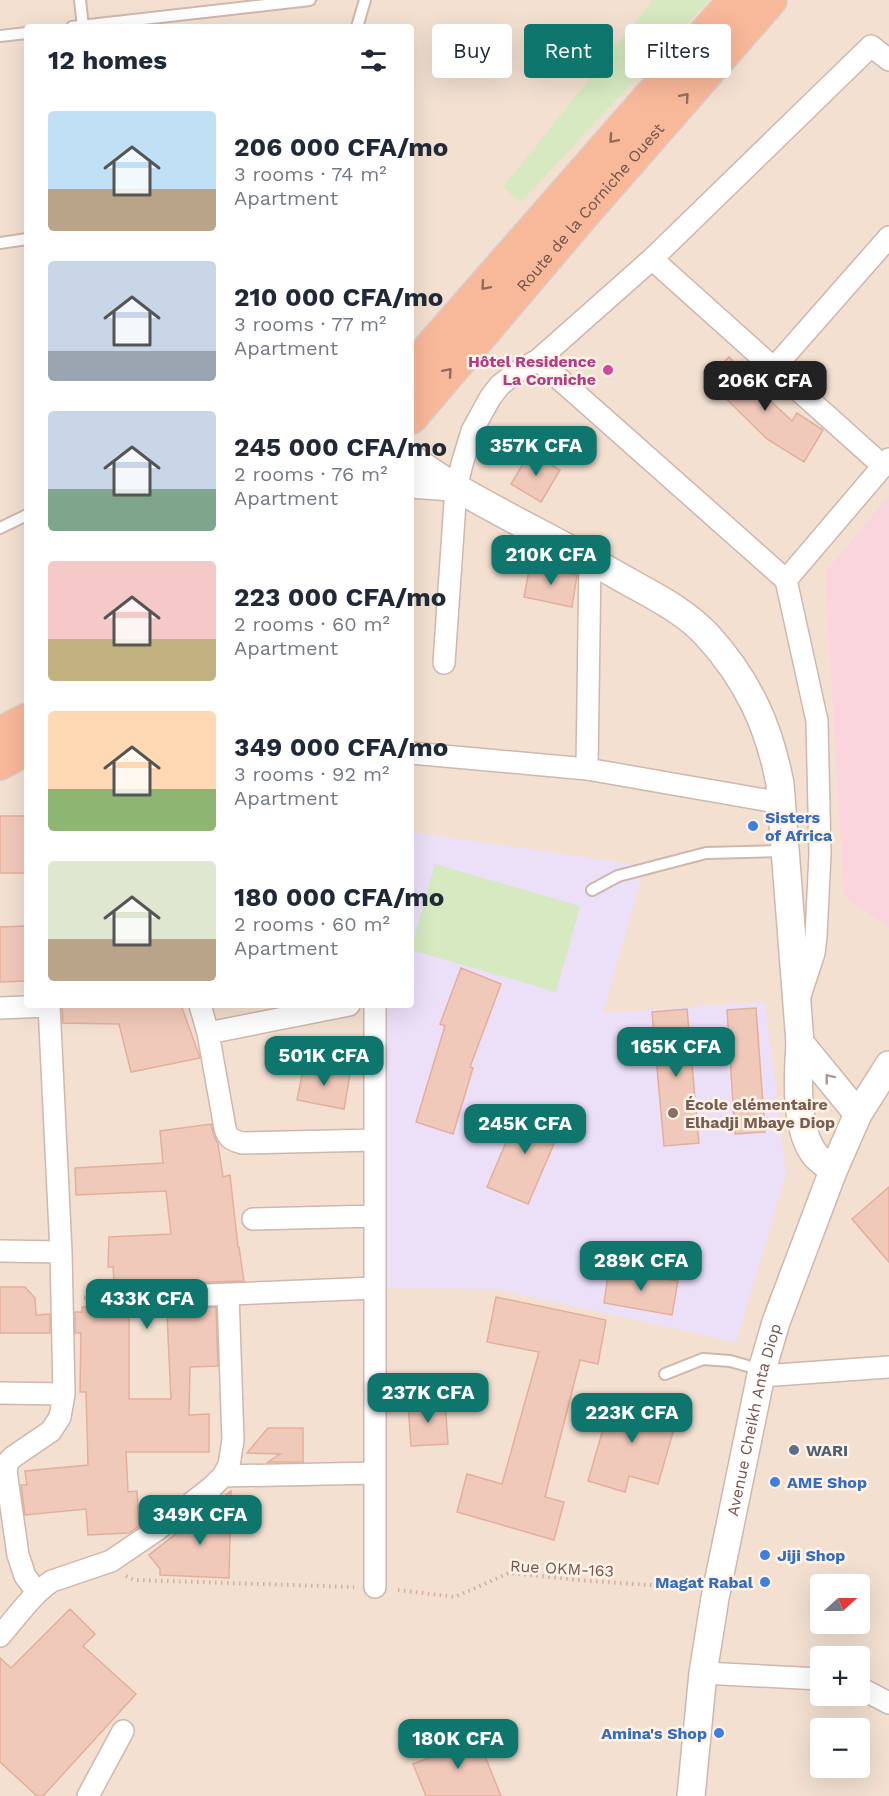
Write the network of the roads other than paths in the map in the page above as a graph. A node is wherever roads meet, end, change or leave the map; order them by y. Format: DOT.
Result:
graph roads {
  1 [pos="80,0"];
  2 [pos="310,0"];
  3 [pos="365,0"];
  4 [pos="735,0"];
  5 [pos="770,0"];
  6 [pos="79,24"];
  7 [pos="97,24"];
  8 [pos="358,24"];
  9 [pos="24,33"];
  10 [pos="0,36"];
  11 [pos="889,60"];
  12 [pos="889,237"];
  13 [pos="24,239"];
  14 [pos="0,243"];
  15 [pos="652,259"];
  16 [pos="538,360"];
  17 [pos="414,367"];
  18 [pos="773,369"];
  19 [pos="414,413"];
  20 [pos="414,460"];
  21 [pos="886,463"];
  22 [pos="414,484"];
  23 [pos="456,488"];
  24 [pos="24,516"];
  25 [pos="0,528"];
  26 [pos="590,560"];
  27 [pos="786,580"];
  28 [pos="444,663"];
  29 [pos="24,722"];
  30 [pos="0,734"];
  31 [pos="24,750"];
  32 [pos="414,753"];
  33 [pos="0,763"];
  34 [pos="587,769"];
  35 [pos="782,803"];
  36 [pos="785,851"];
  37 [pos="592,890"];
  38 [pos="797,1005"];
  39 [pos="24,1007"];
  40 [pos="0,1008"];
  41 [pos="49,1008"];
  42 [pos="201,1008"];
  43 [pos="334,1008"];
  44 [pos="375,1008"];
  45 [pos="208,1033"];
  46 [pos="800,1043"];
  47 [pos="889,1065"];
  48 [pos="858,1114"];
  49 [pos="375,1140"];
  50 [pos="833,1172"];
  51 [pos="375,1216"];
  52 [pos="253,1219"];
  53 [pos="0,1251"];
  54 [pos="61,1252"];
  55 [pos="375,1288"];
  56 [pos="228,1294"];
  57 [pos="182,1296"];
  58 [pos="889,1367"];
  59 [pos="761,1373"];
  60 [pos="665,1374"];
  61 [pos="0,1393"];
  62 [pos="64,1394"];
  63 [pos="375,1473"];
  64 [pos="224,1476"];
  65 [pos="375,1587"];
  66 [pos="37,1592"];
  67 [pos="0,1636"];
  68 [pos="703,1673"];
  69 [pos="810,1678"];
  70 [pos="870,1693"];
  71 [pos="889,1703"];
  72 [pos="123,1731"];
  73 [pos="88,1796"];
  74 [pos="691,1796"];
  1 -- 6 [label="lane"];
  2 -- 7 [label="lane"];
  3 -- 8 [label="lane"];
  4 -- 17 [label="highway, Route de la Corniche Ouest, one-way"];
  19 -- 5 [label="highway, Route de la Corniche Ouest, one-way"];
  9 -- 10 [label="lane"];
  11 -- 15 [label="street"];
  12 -- 18 [label="street"];
  13 -- 14 [label="lane"];
  15 -- 16 [label="street"];
  15 -- 18 [label="street"];
  16 -- 23 [label="street"];
  16 -- 27 [label="street"];
  18 -- 21 [label="street"];
  20 -- 23 [label="street"];
  21 -- 27 [label="street"];
  22 -- 23 [label="street"];
  23 -- 26 [label="street"];
  23 -- 28 [label="street"];
  24 -- 25 [label="lane"];
  26 -- 34 [label="street"];
  26 -- 35 [label="street"];
  27 -- 38 [label="street"];
  29 -- 30 [label="highway"];
  31 -- 33 [label="highway"];
  32 -- 34 [label="street"];
  34 -- 35 [label="street"];
  35 -- 36 [label="street"];
  36 -- 37 [label="lane"];
  36 -- 38 [label="street"];
  38 -- 46 [label="street"];
  39 -- 40 [label="street"];
  41 -- 54 [label="street"];
  42 -- 45 [label="street"];
  43 -- 45 [label="street"];
  44 -- 49 [label="street"];
  45 -- 49 [label="street"];
  48 -- 46 [label="street, one-way"];
  46 -- 50 [label="street"];
  47 -- 48 [label="street, Avenue Cheikh Anta Diop"];
  48 -- 50 [label="street, Avenue Cheikh Anta Diop"];
  49 -- 51 [label="street"];
  50 -- 59 [label="street, Avenue Cheikh Anta Diop"];
  51 -- 52 [label="street"];
  51 -- 55 [label="street"];
  53 -- 54 [label="street"];
  54 -- 62 [label="street"];
  55 -- 56 [label="street"];
  55 -- 63 [label="street"];
  56 -- 57 [label="street"];
  56 -- 64 [label="street"];
  58 -- 59 [label="street"];
  59 -- 60 [label="lane"];
  59 -- 68 [label="street, Avenue Cheikh Anta Diop"];
  61 -- 62 [label="street"];
  62 -- 66 [label="street"];
  63 -- 64 [label="street"];
  63 -- 65 [label="street"];
  64 -- 66 [label="street"];
  66 -- 67 [label="street"];
  68 -- 69 [label="street"];
  68 -- 74 [label="street, Avenue Cheikh Anta Diop"];
  70 -- 71 [label="street"];
  72 -- 73 [label="street"];
}
